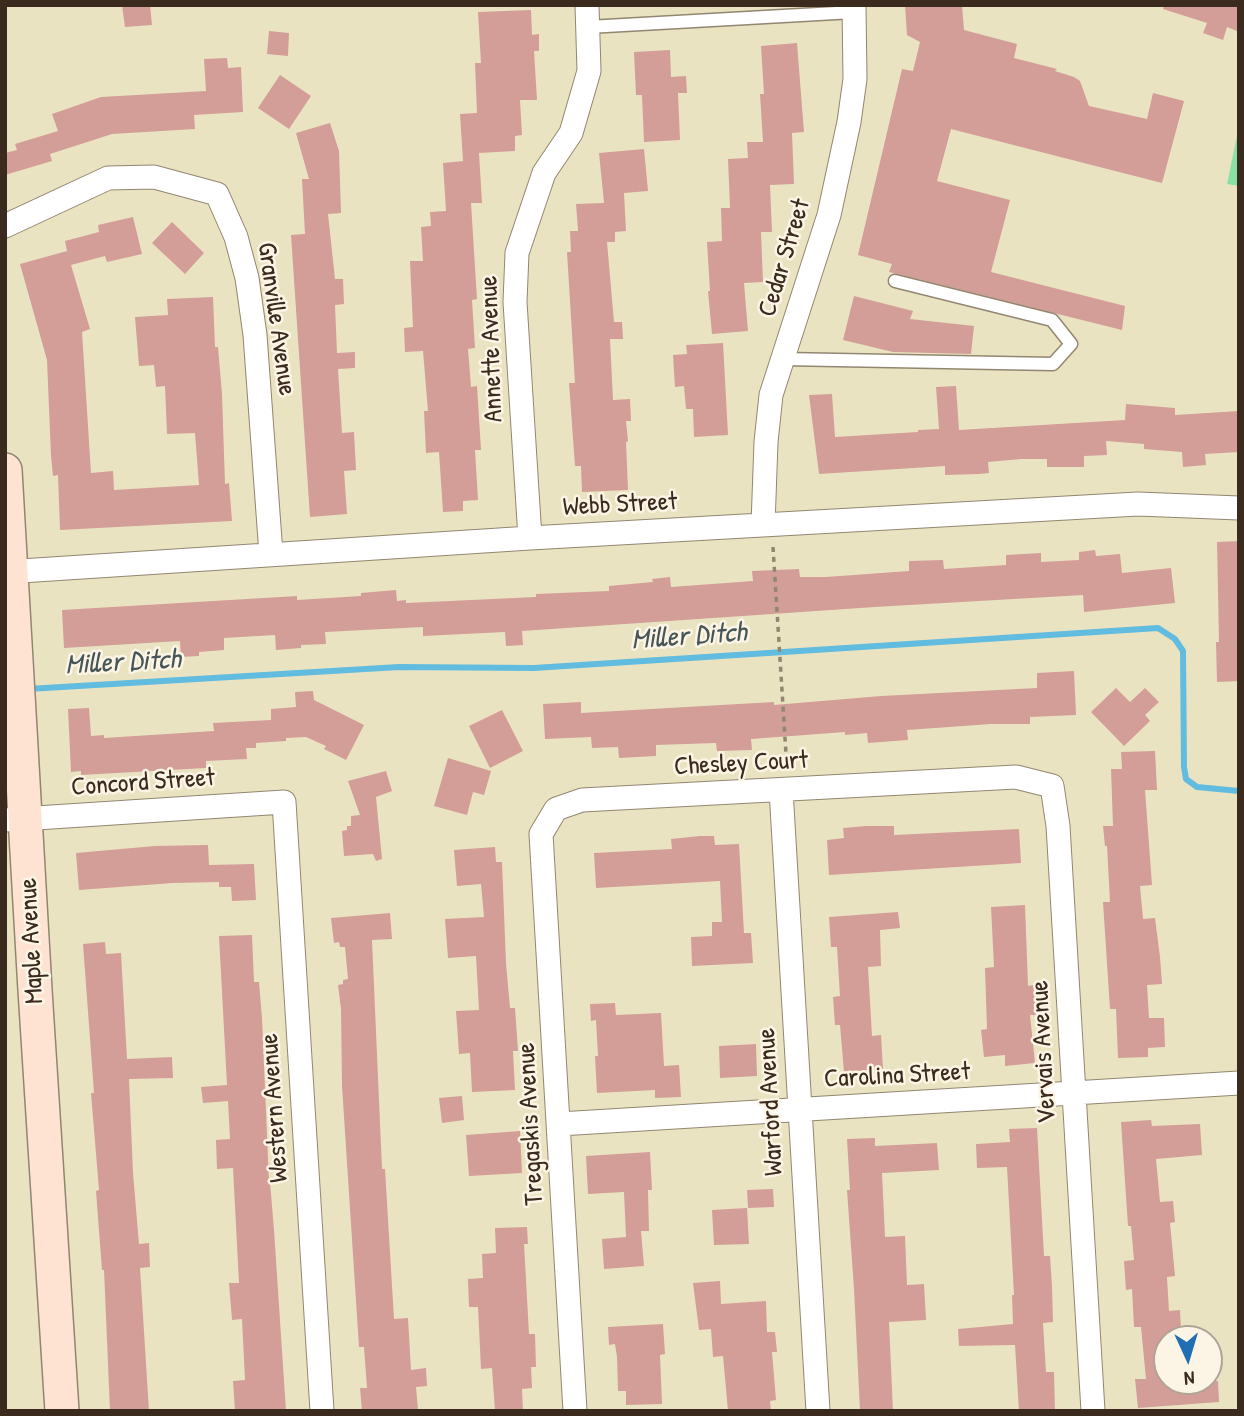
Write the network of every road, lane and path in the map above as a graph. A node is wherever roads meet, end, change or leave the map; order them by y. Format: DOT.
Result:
graph roads {
  1 [pos="854,9"];
  2 [pos="588,16"];
  3 [pos="5,226"];
  4 [pos="895,281"];
  5 [pos="783,359"];
  6 [pos="5,470"];
  7 [pos="1239,508"];
  8 [pos="767,525"];
  9 [pos="530,538"];
  10 [pos="271,554"];
  11 [pos="9,572"];
  12 [pos="958,780"];
  13 [pos="785,790"];
  14 [pos="284,802"];
  15 [pos="15,819"];
  16 [pos="541,834"];
  17 [pos="1239,1083"];
  18 [pos="1074,1093"];
  19 [pos="800,1110"];
  20 [pos="559,1125"];
  21 [pos="62,1411"];
  22 [pos="322,1411"];
  23 [pos="575,1411"];
  24 [pos="818,1411"];
  25 [pos="1093,1411"];
  1 -- 2 [label="lane"];
  1 -- 5 [label="street, Cedar Street"];
  2 -- 9 [label="street, Annette Avenue"];
  3 -- 10 [label="street, Granville Avenue"];
  4 -- 5 [label="lane"];
  5 -- 8 [label="street, Cedar Street"];
  6 -- 11 [label="street, Maple Avenue"];
  7 -- 8 [label="street, Webb Street"];
  8 -- 9 [label="street, Webb Street"];
  8 -- 13 [label="path"];
  9 -- 10 [label="street, Webb Street"];
  10 -- 11 [label="street, Webb Street"];
  11 -- 15 [label="street, Maple Avenue"];
  12 -- 13 [label="street, Chesley Court"];
  12 -- 18 [label="street, Vervais Avenue"];
  13 -- 16 [label="street, Chesley Court"];
  13 -- 19 [label="street, Warford Avenue"];
  14 -- 15 [label="street, Concord Street"];
  14 -- 22 [label="street, Western Avenue"];
  15 -- 21 [label="street, Maple Avenue"];
  16 -- 20 [label="street, Tregaskis Avenue"];
  17 -- 18 [label="street, Carolina Street"];
  18 -- 19 [label="street, Carolina Street"];
  18 -- 25 [label="street, Vervais Avenue"];
  19 -- 20 [label="street, Carolina Street"];
  19 -- 24 [label="street, Warford Avenue"];
  20 -- 23 [label="street, Tregaskis Avenue"];
}
